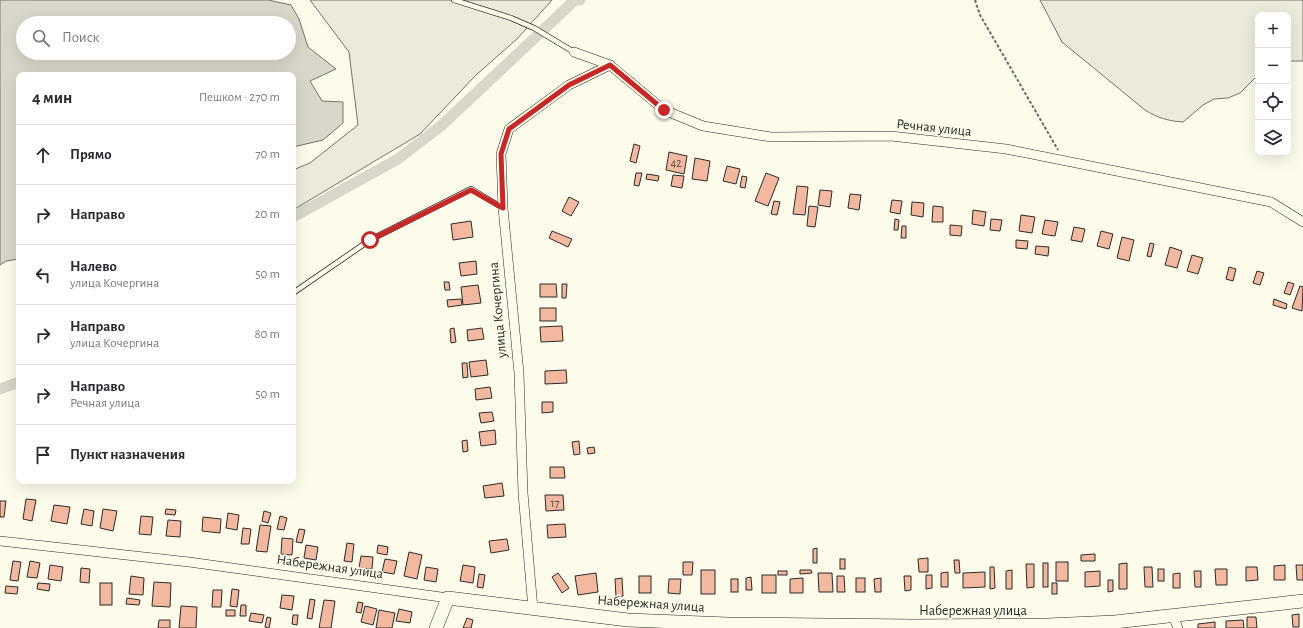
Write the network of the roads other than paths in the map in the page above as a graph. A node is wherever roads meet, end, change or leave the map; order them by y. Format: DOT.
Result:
graph roads {
  1 [pos="454,0"];
  2 [pos="574,52"];
  3 [pos="610,65"];
  4 [pos="503,208"];
  5 [pos="1303,222"];
  6 [pos="296,291"];
  7 [pos="0,541"];
  8 [pos="448,598"];
  9 [pos="1303,601"];
  10 [pos="533,609"];
  11 [pos="1173,616"];
  12 [pos="436,628"];
  13 [pos="1178,628"];
  1 -- 2 [label="lane"];
  2 -- 3 [label="street, Речная улица"];
  3 -- 4 [label="street, улица Кочергина"];
  3 -- 5 [label="street, Речная улица"];
  4 -- 6 [label="lane"];
  4 -- 10 [label="street, улица Кочергина"];
  7 -- 8 [label="street, Набережная улица"];
  8 -- 10 [label="street, Набережная улица"];
  8 -- 12 [label="street"];
  9 -- 11 [label="street, Набережная улица"];
  10 -- 11 [label="street, Набережная улица"];
  11 -- 13 [label="street"];
}
